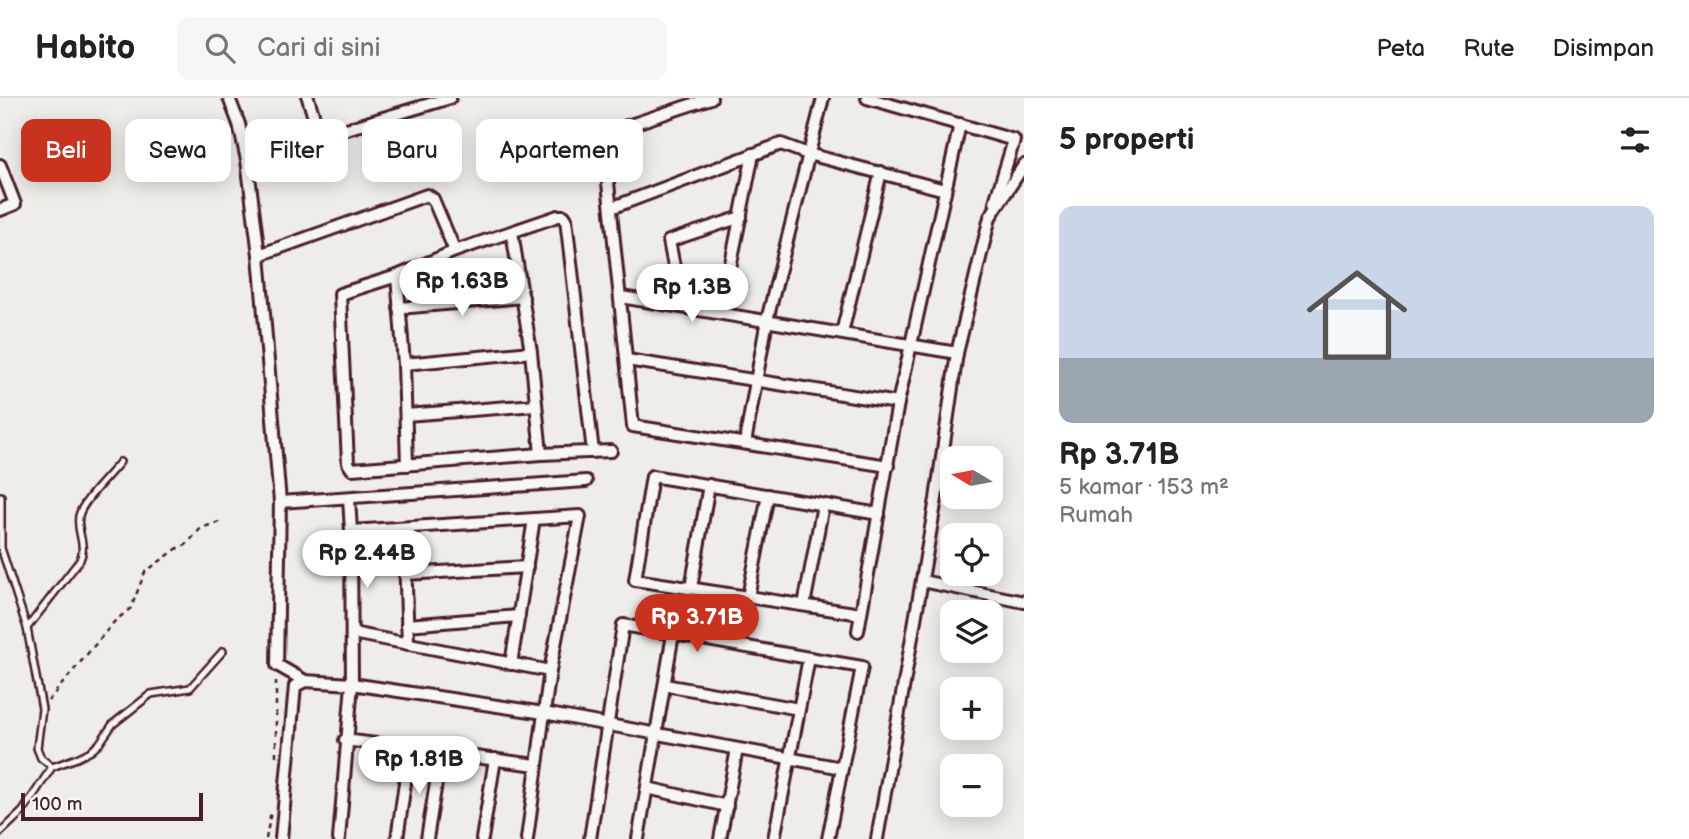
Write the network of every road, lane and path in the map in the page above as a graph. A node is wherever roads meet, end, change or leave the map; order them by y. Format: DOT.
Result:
graph roads {
  1 [pos="229,98"];
  2 [pos="307,98"];
  3 [pos="450,98"];
  4 [pos="711,98"];
  5 [pos="823,98"];
  6 [pos="867,98"];
  7 [pos="314,119"];
  8 [pos="960,124"];
  9 [pos="348,128"];
  10 [pos="245,151"];
  11 [pos="808,153"];
  12 [pos="753,155"];
  13 [pos="0,165"];
  14 [pos="1024,165"];
  15 [pos="881,172"];
  16 [pos="250,182"];
  17 [pos="945,190"];
  18 [pos="611,208"];
  19 [pos="0,210"];
  20 [pos="741,217"];
  21 [pos="990,217"];
  22 [pos="512,232"];
  23 [pos="455,251"];
  24 [pos="259,255"];
  25 [pos="397,276"];
  26 [pos="523,297"];
  27 [pos="621,297"];
  28 [pos="682,307"];
  29 [pos="399,308"];
  30 [pos="721,313"];
  31 [pos="767,320"];
  32 [pos="842,333"];
  33 [pos="909,345"];
  34 [pos="531,352"];
  35 [pos="957,353"];
  36 [pos="627,360"];
  37 [pos="404,364"];
  38 [pos="756,381"];
  39 [pos="898,403"];
  40 [pos="536,405"];
  41 [pos="406,415"];
  42 [pos="745,443"];
  43 [pos="593,452"];
  44 [pos="611,452"];
  45 [pos="541,454"];
  46 [pos="120,462"];
  47 [pos="407,465"];
  48 [pos="888,466"];
  49 [pos="586,481"];
  50 [pos="709,485"];
  51 [pos="768,495"];
  52 [pos="1,496"];
  53 [pos="349,498"];
  54 [pos="280,502"];
  55 [pos="823,505"];
  56 [pos="879,514"];
  57 [pos="534,519"];
  58 [pos="222,521"];
  59 [pos="404,528"];
  60 [pos="351,531"];
  61 [pos="527,567"];
  62 [pos="405,574"];
  63 [pos="922,581"];
  64 [pos="691,589"];
  65 [pos="748,597"];
  66 [pos="1024,602"];
  67 [pos="804,605"];
  68 [pos="861,614"];
  69 [pos="519,616"];
  70 [pos="407,625"];
  71 [pos="27,628"];
  72 [pos="858,631"];
  73 [pos="352,633"];
  74 [pos="673,634"];
  75 [pos="408,644"];
  76 [pos="223,651"];
  77 [pos="809,658"];
  78 [pos="512,664"];
  79 [pos="276,665"];
  80 [pos="550,671"];
  81 [pos="305,681"];
  82 [pos="352,684"];
  83 [pos="664,685"];
  84 [pos="42,709"];
  85 [pos="799,709"];
  86 [pos="544,713"];
  87 [pos="607,725"];
  88 [pos="656,734"];
  89 [pos="345,740"];
  90 [pos="410,748"];
  91 [pos="737,749"];
  92 [pos="441,752"];
  93 [pos="789,758"];
  94 [pos="495,760"];
  95 [pos="276,762"];
  96 [pos="536,765"];
  97 [pos="52,767"];
  98 [pos="842,768"];
  99 [pos="647,788"];
  100 [pos="273,801"];
  101 [pos="727,806"];
  102 [pos="0,832"];
  103 [pos="2,839"];
  104 [pos="266,839"];
  105 [pos="281,839"];
  106 [pos="338,839"];
  107 [pos="397,839"];
  108 [pos="428,839"];
  109 [pos="482,839"];
  110 [pos="527,839"];
  111 [pos="590,839"];
  112 [pos="638,839"];
  113 [pos="720,839"];
  114 [pos="774,839"];
  115 [pos="828,839"];
  116 [pos="877,839"];
  1 -- 10 [label="street"];
  2 -- 7 [label="street"];
  3 -- 9 [label="street"];
  4 -- 18 [label="street"];
  5 -- 11 [label="street"];
  6 -- 8 [label="street"];
  8 -- 17 [label="street"];
  8 -- 21 [label="street"];
  11 -- 12 [label="street"];
  11 -- 15 [label="street"];
  11 -- 31 [label="street"];
  12 -- 18 [label="street"];
  12 -- 20 [label="street"];
  13 -- 19 [label="street"];
  14 -- 21 [label="street"];
  15 -- 17 [label="street"];
  15 -- 32 [label="street"];
  16 -- 24 [label="street"];
  17 -- 33 [label="street"];
  18 -- 27 [label="street"];
  20 -- 28 [label="street"];
  20 -- 30 [label="street"];
  21 -- 35 [label="street"];
  22 -- 23 [label="street"];
  22 -- 26 [label="street"];
  22 -- 43 [label="street"];
  23 -- 24 [label="street"];
  23 -- 25 [label="street"];
  24 -- 54 [label="street"];
  25 -- 29 [label="street"];
  25 -- 47 [label="street"];
  26 -- 29 [label="street"];
  26 -- 34 [label="street"];
  27 -- 28 [label="street"];
  27 -- 36 [label="street"];
  28 -- 30 [label="street"];
  29 -- 37 [label="street"];
  30 -- 31 [label="street"];
  31 -- 32 [label="street"];
  31 -- 38 [label="street"];
  32 -- 33 [label="street"];
  33 -- 35 [label="street"];
  33 -- 39 [label="street"];
  34 -- 37 [label="street"];
  34 -- 40 [label="street"];
  35 -- 63 [label="street"];
  36 -- 38 [label="street"];
  36 -- 42 [label="street"];
  37 -- 41 [label="street"];
  38 -- 39 [label="street"];
  38 -- 42 [label="street"];
  39 -- 48 [label="street"];
  40 -- 41 [label="street"];
  40 -- 45 [label="street"];
  41 -- 47 [label="street"];
  42 -- 48 [label="street"];
  43 -- 44 [label="street"];
  43 -- 45 [label="street"];
  45 -- 47 [label="street"];
  46 -- 71 [label="lane"];
  48 -- 56 [label="street"];
  49 -- 53 [label="street"];
  50 -- 51 [label="street"];
  50 -- 64 [label="street"];
  50 -- 64 [label="street"];
  51 -- 55 [label="street"];
  51 -- 65 [label="street"];
  52 -- 71 [label="lane"];
  53 -- 54 [label="street"];
  53 -- 60 [label="street"];
  54 -- 79 [label="street"];
  55 -- 56 [label="street"];
  55 -- 67 [label="street"];
  56 -- 68 [label="street"];
  57 -- 59 [label="street"];
  57 -- 61 [label="street"];
  57 -- 80 [label="street"];
  58 -- 84 [label="path"];
  59 -- 60 [label="street"];
  59 -- 62 [label="street"];
  60 -- 73 [label="street"];
  61 -- 62 [label="street"];
  61 -- 69 [label="street"];
  62 -- 70 [label="street"];
  63 -- 66 [label="street"];
  63 -- 116 [label="street"];
  64 -- 65 [label="street"];
  65 -- 67 [label="street"];
  67 -- 68 [label="street"];
  68 -- 72 [label="street"];
  69 -- 70 [label="street"];
  69 -- 78 [label="street"];
  70 -- 75 [label="street"];
  71 -- 84 [label="lane"];
  73 -- 75 [label="street"];
  73 -- 82 [label="street"];
  74 -- 77 [label="street"];
  74 -- 83 [label="street"];
  74 -- 87 [label="street"];
  75 -- 78 [label="street"];
  76 -- 97 [label="lane"];
  77 -- 85 [label="street"];
  77 -- 98 [label="street"];
  78 -- 80 [label="street"];
  79 -- 81 [label="street"];
  79 -- 95 [label="path"];
  80 -- 86 [label="street"];
  81 -- 82 [label="street"];
  81 -- 105 [label="street"];
  82 -- 86 [label="street"];
  82 -- 89 [label="street"];
  83 -- 85 [label="street"];
  83 -- 88 [label="street"];
  84 -- 97 [label="lane"];
  85 -- 93 [label="street"];
  86 -- 87 [label="street"];
  86 -- 96 [label="street"];
  87 -- 88 [label="street"];
  87 -- 111 [label="street"];
  88 -- 91 [label="street"];
  88 -- 99 [label="street"];
  89 -- 90 [label="street"];
  89 -- 106 [label="street"];
  90 -- 92 [label="street"];
  90 -- 107 [label="street"];
  91 -- 93 [label="street"];
  91 -- 101 [label="street"];
  92 -- 94 [label="street"];
  92 -- 108 [label="street"];
  93 -- 98 [label="street"];
  93 -- 114 [label="street"];
  94 -- 96 [label="street"];
  94 -- 109 [label="street"];
  96 -- 110 [label="street"];
  97 -- 102 [label="lane"];
  98 -- 115 [label="street"];
  99 -- 101 [label="street"];
  99 -- 112 [label="street"];
  100 -- 104 [label="path"];
  101 -- 113 [label="street"];
  102 -- 103 [label="lane"];
}
